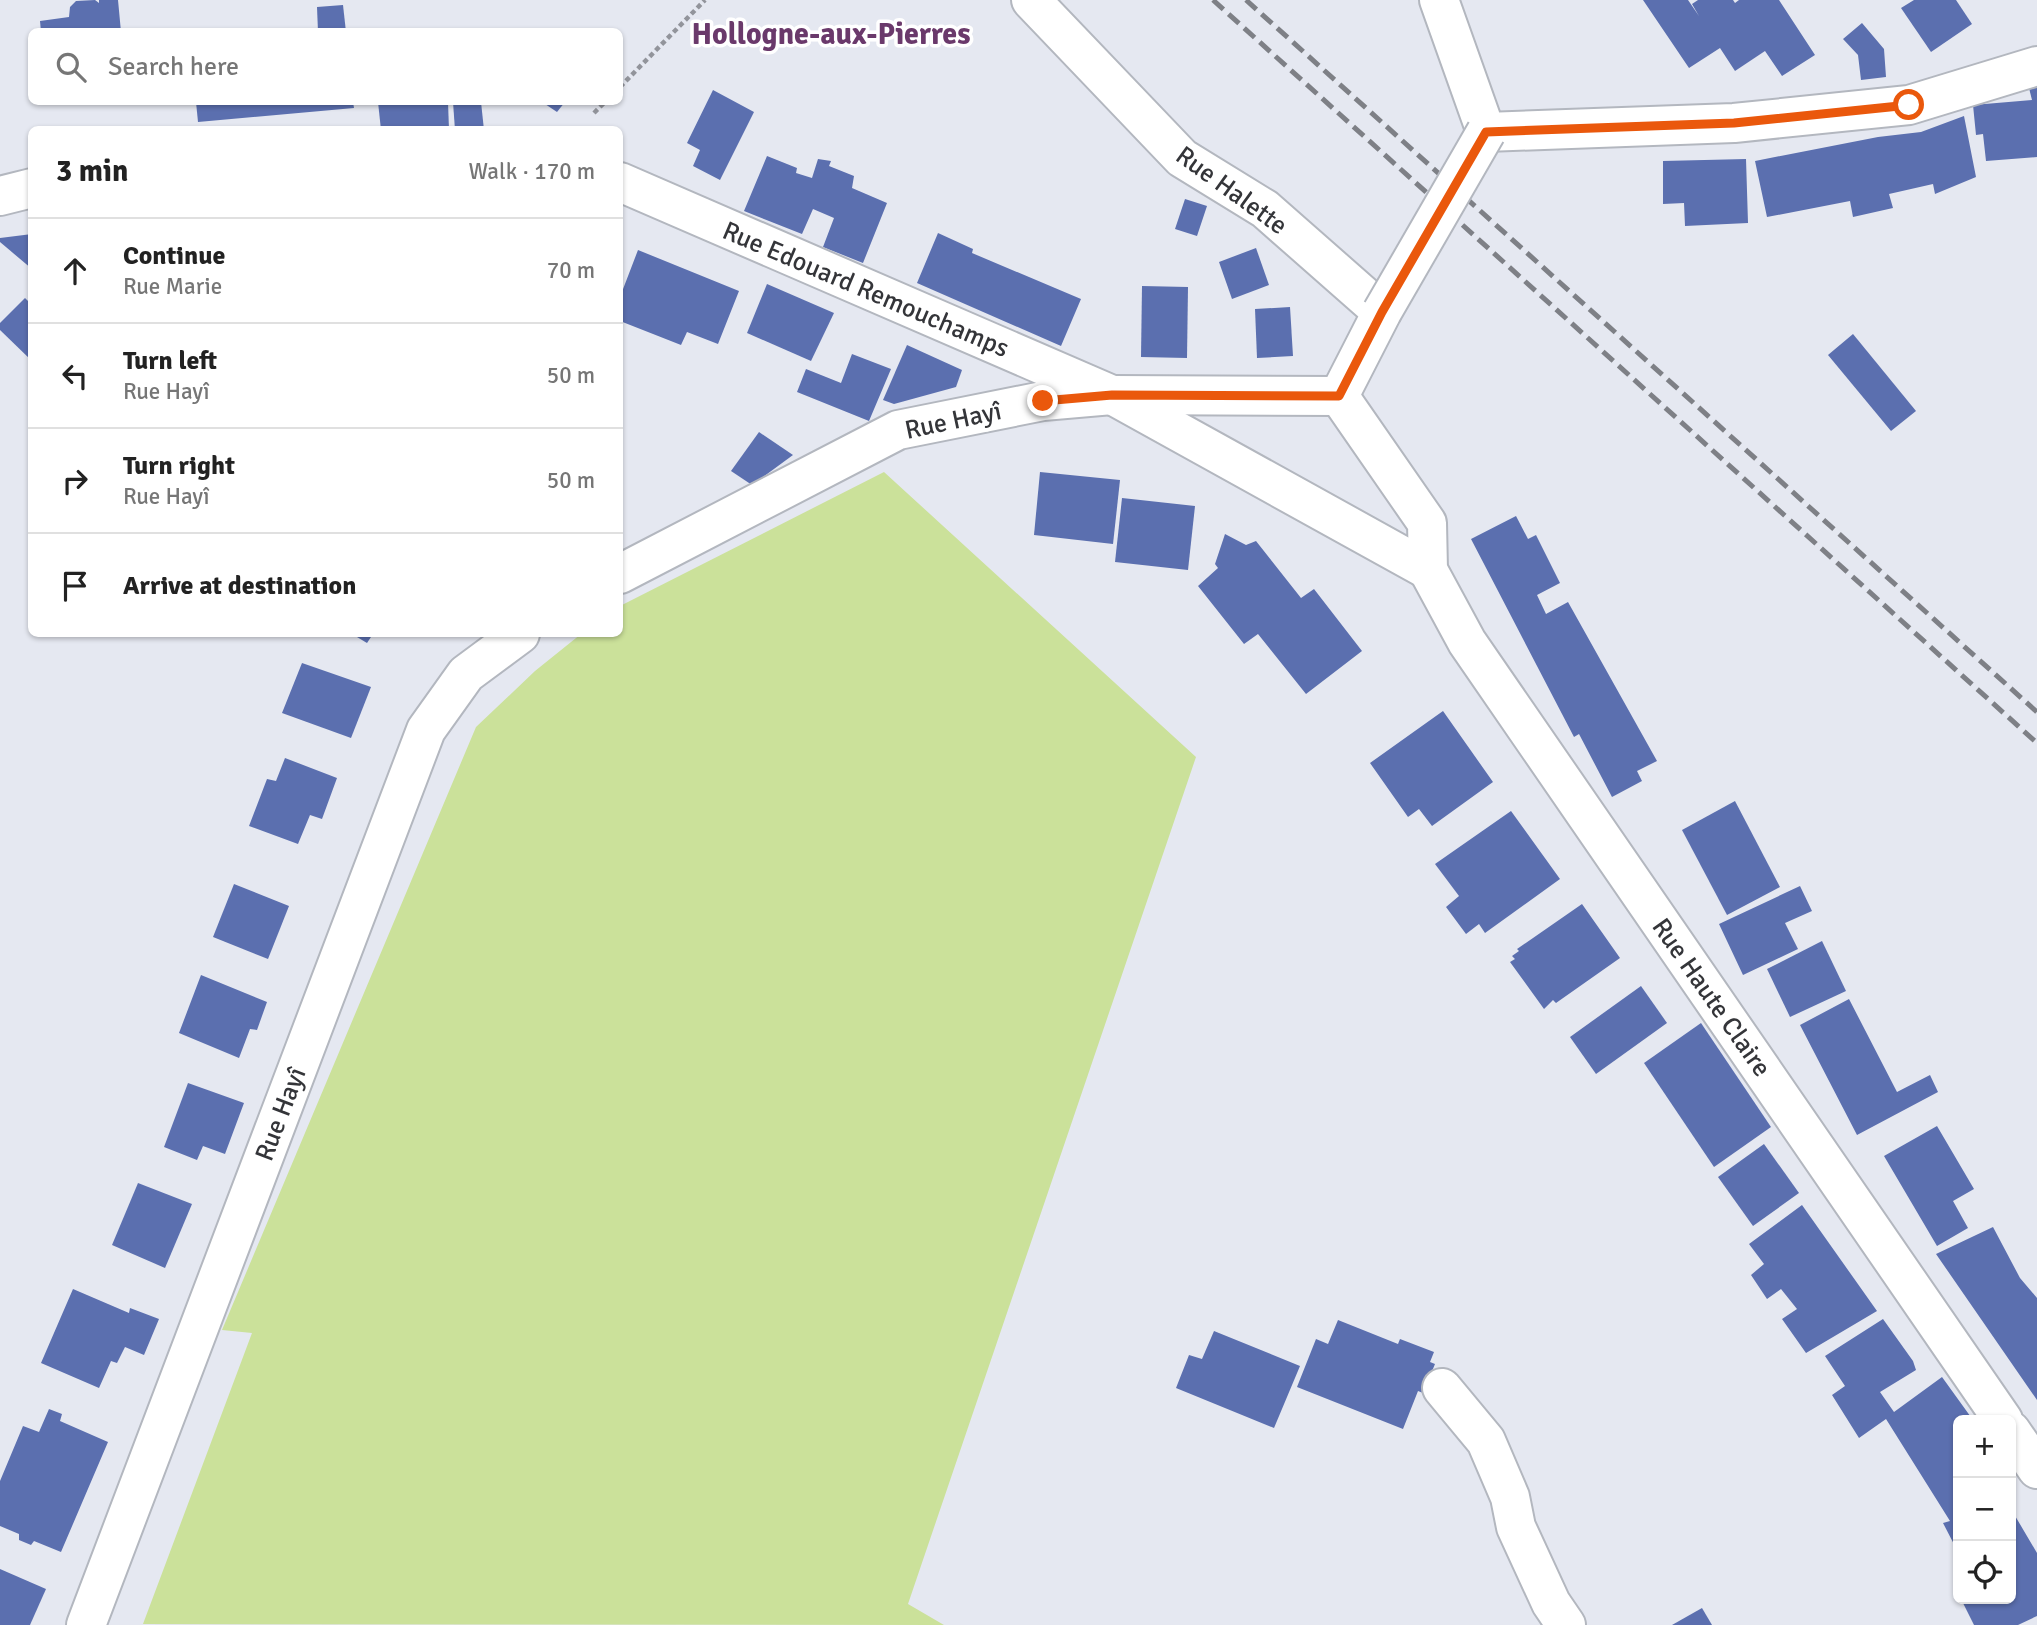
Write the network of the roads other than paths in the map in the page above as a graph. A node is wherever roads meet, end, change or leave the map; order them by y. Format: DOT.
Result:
graph roads {
  1 [pos="1031,0"];
  2 [pos="1439,0"];
  3 [pos="2037,66"];
  4 [pos="1486,132"];
  5 [pos="623,184"];
  6 [pos="28,189"];
  7 [pos="0,196"];
  8 [pos="1382,312"];
  9 [pos="1112,395"];
  10 [pos="1339,396"];
  11 [pos="1429,570"];
  12 [pos="623,571"];
  13 [pos="516,637"];
  14 [pos="1442,1388"];
  15 [pos="2000,1415"];
  16 [pos="2016,1438"];
  17 [pos="2037,1469"];
  18 [pos="86,1625"];
  19 [pos="1566,1625"];
  1 -- 8 [label="street, Rue Halette"];
  2 -- 4 [label="street"];
  3 -- 4 [label="street"];
  4 -- 8 [label="street, bridge"];
  5 -- 9 [label="street, Rue Edouard Remouchamps"];
  6 -- 7 [label="street"];
  8 -- 10 [label="street"];
  9 -- 10 [label="street, Rue Hayî"];
  9 -- 11 [label="street, Rue Edouard Remouchamps"];
  9 -- 12 [label="street, Rue Hayî"];
  10 -- 11 [label="street"];
  11 -- 15 [label="street, Rue Haute Claire"];
  13 -- 18 [label="street, Rue Hayî"];
  14 -- 19 [label="street"];
  16 -- 17 [label="street"];
}
